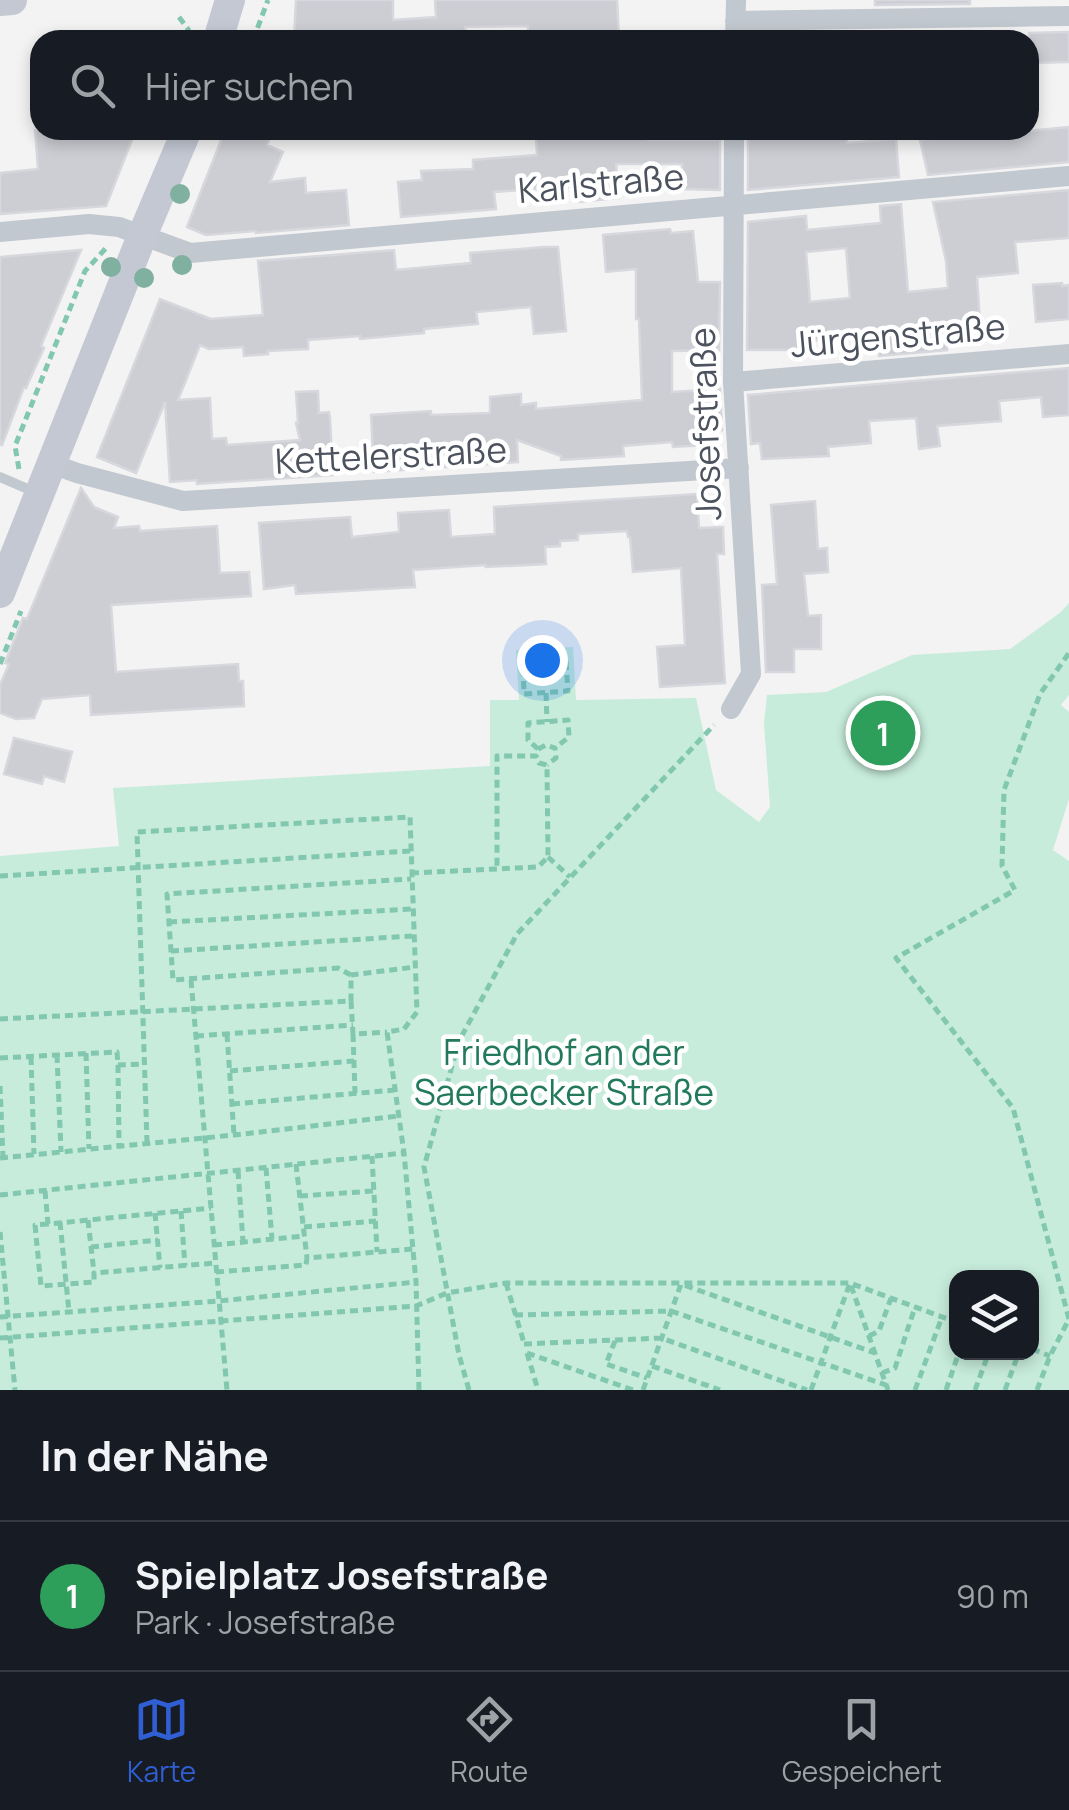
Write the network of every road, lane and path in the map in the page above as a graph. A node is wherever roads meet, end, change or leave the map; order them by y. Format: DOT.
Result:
graph roads {
  1 [pos="12,0"];
  2 [pos="268,0"];
  3 [pos="0,1"];
  4 [pos="225,1"];
  5 [pos="1069,16"];
  6 [pos="179,17"];
  7 [pos="735,21"];
  8 [pos="188,30"];
  9 [pos="220,30"];
  10 [pos="257,30"];
  11 [pos="181,140"];
  12 [pos="734,140"];
  13 [pos="1069,176"];
  14 [pos="734,205"];
  15 [pos="0,232"];
  16 [pos="130,232"];
  17 [pos="1069,354"];
  18 [pos="733,382"];
  19 [pos="52,464"];
  20 [pos="739,468"];
  21 [pos="0,477"];
  22 [pos="28,490"];
  23 [pos="0,593"];
  24 [pos="1069,652"];
  25 [pos="546,693"];
  26 [pos="731,709"];
  27 [pos="547,722"];
  28 [pos="555,748"];
  29 [pos="537,752"];
  30 [pos="547,766"];
  31 [pos="410,851"];
  32 [pos="548,857"];
  33 [pos="138,867"];
  34 [pos="497,869"];
  35 [pos="0,876"];
  36 [pos="411,876"];
  37 [pos="570,877"];
  38 [pos="412,908"];
  39 [pos="169,922"];
  40 [pos="414,936"];
  41 [pos="171,951"];
  42 [pos="415,967"];
  43 [pos="351,974"];
  44 [pos="191,979"];
  45 [pos="351,1001"];
  46 [pos="192,1009"];
  47 [pos="142,1012"];
  48 [pos="0,1019"];
  49 [pos="352,1025"];
  50 [pos="387,1032"];
  51 [pos="227,1034"];
  52 [pos="353,1034"];
  53 [pos="195,1036"];
  54 [pos="86,1053"];
  55 [pos="57,1055"];
  56 [pos="31,1057"];
  57 [pos="0,1058"];
  58 [pos="354,1062"];
  59 [pos="144,1064"];
  60 [pos="118,1066"];
  61 [pos="230,1071"];
  62 [pos="0,1086"];
  63 [pos="395,1090"];
  64 [pos="355,1094"];
  65 [pos="232,1104"];
  66 [pos="399,1116"];
  67 [pos="234,1135"];
  68 [pos="204,1138"];
  69 [pos="146,1143"];
  70 [pos="119,1146"];
  71 [pos="89,1149"];
  72 [pos="61,1152"];
  73 [pos="404,1153"];
  74 [pos="34,1154"];
  75 [pos="372,1156"];
  76 [pos="1,1158"];
  77 [pos="296,1164"];
  78 [pos="266,1168"];
  79 [pos="238,1171"];
  80 [pos="207,1174"];
  81 [pos="44,1191"];
  82 [pos="374,1191"];
  83 [pos="0,1196"];
  84 [pos="300,1196"];
  85 [pos="210,1208"];
  86 [pos="182,1211"];
  87 [pos="155,1213"];
  88 [pos="88,1220"];
  89 [pos="376,1221"];
  90 [pos="60,1222"];
  91 [pos="48,1224"];
  92 [pos="303,1227"];
  93 [pos="0,1232"];
  94 [pos="304,1236"];
  95 [pos="272,1239"];
  96 [pos="158,1240"];
  97 [pos="244,1242"];
  98 [pos="214,1245"];
  99 [pos="91,1247"];
  100 [pos="412,1249"];
  101 [pos="378,1252"];
  102 [pos="306,1258"];
  103 [pos="215,1263"];
  104 [pos="185,1266"];
  105 [pos="160,1268"];
  106 [pos="216,1272"];
  107 [pos="94,1273"];
  108 [pos="416,1282"];
  109 [pos="506,1283"];
  110 [pos="850,1283"];
  111 [pos="67,1284"];
  112 [pos="681,1284"];
  113 [pos="448,1294"];
  114 [pos="891,1298"];
  115 [pos="219,1301"];
  116 [pos="416,1306"];
  117 [pos="915,1307"];
  118 [pos="671,1311"];
  119 [pos="69,1312"];
  120 [pos="516,1315"];
  121 [pos="4,1317"];
  122 [pos="942,1317"];
  123 [pos="949,1320"];
  124 [pos="221,1321"];
  125 [pos="869,1336"];
  126 [pos="10,1337"];
  127 [pos="830,1337"];
  128 [pos="0,1338"];
  129 [pos="661,1338"];
  130 [pos="615,1340"];
  131 [pos="524,1344"];
  132 [pos="1039,1352"];
  133 [pos="527,1353"];
  134 [pos="875,1354"];
  135 [pos="1050,1356"];
  136 [pos="956,1360"];
  137 [pos="985,1360"];
  138 [pos="1016,1360"];
  139 [pos="821,1363"];
  140 [pos="652,1366"];
  141 [pos="882,1374"];
  142 [pos="647,1378"];
  143 [pos="538,1388"];
  144 [pos="887,1388"];
  145 [pos="14,1390"];
  146 [pos="227,1390"];
  147 [pos="418,1390"];
  148 [pos="469,1390"];
  149 [pos="548,1390"];
  150 [pos="633,1390"];
  151 [pos="643,1390"];
  152 [pos="720,1390"];
  153 [pos="809,1390"];
  154 [pos="915,1390"];
  155 [pos="946,1390"];
  156 [pos="975,1390"];
  157 [pos="1006,1390"];
  158 [pos="1037,1390"];
  1 -- 3 [label="street"];
  2 -- 10 [label="path"];
  4 -- 9 [label="street"];
  5 -- 7 [label="street"];
  6 -- 8 [label="path"];
  11 -- 16 [label="street"];
  12 -- 14 [label="street, Josefstraße"];
  13 -- 14 [label="street, Karlstraße"];
  14 -- 16 [label="street, Karlstraße"];
  14 -- 18 [label="street, Josefstraße"];
  15 -- 16 [label="street, Karlstraße"];
  16 -- 19 [label="street"];
  16 -- 22 [label="path"];
  17 -- 18 [label="street, Jürgenstraße"];
  18 -- 20 [label="street, Josefstraße"];
  19 -- 20 [label="street, Kettelerstraße"];
  19 -- 22 [label="street"];
  20 -- 26 [label="street, Josefstraße"];
  21 -- 22 [label="lane"];
  22 -- 23 [label="street"];
  24 -- 135 [label="path"];
  25 -- 25 [label="path"];
  25 -- 27 [label="path"];
  26 -- 37 [label="path"];
  27 -- 28 [label="path"];
  27 -- 29 [label="path"];
  28 -- 29 [label="path"];
  28 -- 30 [label="path"];
  29 -- 30 [label="path"];
  29 -- 34 [label="path"];
  30 -- 32 [label="path"];
  31 -- 33 [label="path"];
  31 -- 33 [label="path"];
  31 -- 36 [label="path"];
  32 -- 34 [label="path"];
  32 -- 37 [label="path"];
  33 -- 35 [label="path"];
  33 -- 47 [label="path"];
  34 -- 36 [label="path"];
  36 -- 38 [label="path"];
  36 -- 39 [label="path"];
  37 -- 113 [label="path"];
  38 -- 39 [label="path"];
  38 -- 40 [label="path"];
  39 -- 41 [label="path"];
  40 -- 41 [label="path"];
  40 -- 42 [label="path"];
  41 -- 44 [label="path"];
  42 -- 43 [label="path"];
  42 -- 50 [label="path"];
  43 -- 44 [label="path"];
  43 -- 45 [label="path"];
  44 -- 46 [label="path"];
  45 -- 46 [label="path"];
  45 -- 49 [label="path"];
  46 -- 47 [label="path"];
  46 -- 53 [label="path"];
  47 -- 48 [label="path"];
  47 -- 59 [label="path"];
  49 -- 51 [label="path"];
  49 -- 52 [label="path"];
  50 -- 52 [label="path"];
  50 -- 63 [label="path"];
  51 -- 53 [label="path"];
  51 -- 61 [label="path"];
  52 -- 58 [label="path"];
  53 -- 68 [label="path"];
  54 -- 55 [label="path"];
  54 -- 60 [label="path"];
  54 -- 71 [label="path"];
  55 -- 56 [label="path"];
  55 -- 72 [label="path"];
  56 -- 57 [label="path"];
  56 -- 74 [label="path"];
  58 -- 61 [label="path"];
  58 -- 64 [label="path"];
  59 -- 60 [label="path"];
  59 -- 69 [label="path"];
  60 -- 70 [label="path"];
  61 -- 65 [label="path"];
  62 -- 76 [label="path"];
  63 -- 64 [label="path"];
  63 -- 66 [label="path"];
  64 -- 65 [label="path"];
  65 -- 67 [label="path"];
  66 -- 67 [label="path"];
  66 -- 73 [label="path"];
  67 -- 68 [label="path"];
  68 -- 69 [label="path"];
  68 -- 80 [label="path"];
  69 -- 70 [label="path"];
  70 -- 71 [label="path"];
  71 -- 72 [label="path"];
  72 -- 74 [label="path"];
  73 -- 75 [label="path"];
  73 -- 100 [label="path"];
  74 -- 76 [label="path"];
  75 -- 77 [label="path"];
  75 -- 82 [label="path"];
  77 -- 78 [label="path"];
  77 -- 84 [label="path"];
  78 -- 79 [label="path"];
  78 -- 95 [label="path"];
  79 -- 80 [label="path"];
  79 -- 97 [label="path"];
  80 -- 81 [label="path"];
  80 -- 85 [label="path"];
  81 -- 83 [label="path"];
  81 -- 91 [label="path"];
  82 -- 84 [label="path"];
  82 -- 89 [label="path"];
  84 -- 92 [label="path"];
  85 -- 86 [label="path"];
  85 -- 98 [label="path"];
  86 -- 87 [label="path"];
  86 -- 104 [label="path"];
  87 -- 88 [label="path"];
  87 -- 96 [label="path"];
  88 -- 90 [label="path"];
  88 -- 99 [label="path"];
  89 -- 92 [label="path"];
  89 -- 101 [label="path"];
  90 -- 91 [label="path"];
  90 -- 111 [label="path"];
  91 -- 111 [label="path"];
  92 -- 94 [label="path"];
  93 -- 121 [label="path"];
  94 -- 95 [label="path"];
  94 -- 102 [label="path"];
  95 -- 97 [label="path"];
  96 -- 99 [label="path"];
  96 -- 105 [label="path"];
  97 -- 98 [label="path"];
  98 -- 103 [label="path"];
  99 -- 107 [label="path"];
  100 -- 101 [label="path"];
  100 -- 108 [label="path"];
  101 -- 102 [label="path"];
  102 -- 106 [label="path"];
  103 -- 104 [label="path"];
  103 -- 106 [label="path"];
  104 -- 105 [label="path"];
  105 -- 107 [label="path"];
  106 -- 115 [label="path"];
  107 -- 111 [label="path"];
  108 -- 115 [label="path"];
  108 -- 116 [label="path"];
  109 -- 112 [label="path"];
  109 -- 113 [label="path"];
  109 -- 120 [label="path"];
  110 -- 112 [label="path"];
  110 -- 114 [label="path"];
  110 -- 125 [label="path"];
  110 -- 127 [label="path"];
  111 -- 119 [label="path"];
  112 -- 118 [label="path"];
  112 -- 127 [label="path"];
  113 -- 116 [label="path"];
  113 -- 148 [label="path"];
  114 -- 117 [label="path"];
  114 -- 125 [label="path"];
  115 -- 119 [label="path"];
  115 -- 124 [label="path"];
  116 -- 124 [label="path"];
  116 -- 147 [label="path"];
  117 -- 122 [label="path"];
  117 -- 141 [label="path"];
  118 -- 120 [label="path"];
  118 -- 129 [label="path"];
  118 -- 139 [label="path"];
  119 -- 121 [label="path"];
  120 -- 131 [label="path"];
  121 -- 126 [label="path"];
  122 -- 123 [label="path"];
  122 -- 154 [label="path"];
  124 -- 126 [label="path"];
  124 -- 146 [label="path"];
  125 -- 134 [label="path"];
  126 -- 128 [label="path"];
  126 -- 145 [label="path"];
  127 -- 134 [label="path"];
  127 -- 139 [label="path"];
  129 -- 130 [label="path"];
  129 -- 140 [label="path"];
  129 -- 153 [label="path"];
  130 -- 131 [label="path"];
  130 -- 142 [label="path"];
  131 -- 133 [label="path"];
  132 -- 135 [label="path"];
  133 -- 143 [label="path"];
  133 -- 150 [label="path"];
  134 -- 141 [label="path"];
  135 -- 158 [label="path"];
  136 -- 155 [label="path"];
  137 -- 156 [label="path"];
  138 -- 157 [label="path"];
  139 -- 144 [label="path"];
  139 -- 153 [label="path"];
  140 -- 142 [label="path"];
  140 -- 152 [label="path"];
  141 -- 144 [label="path"];
  142 -- 151 [label="path"];
  143 -- 149 [label="path"];
}
